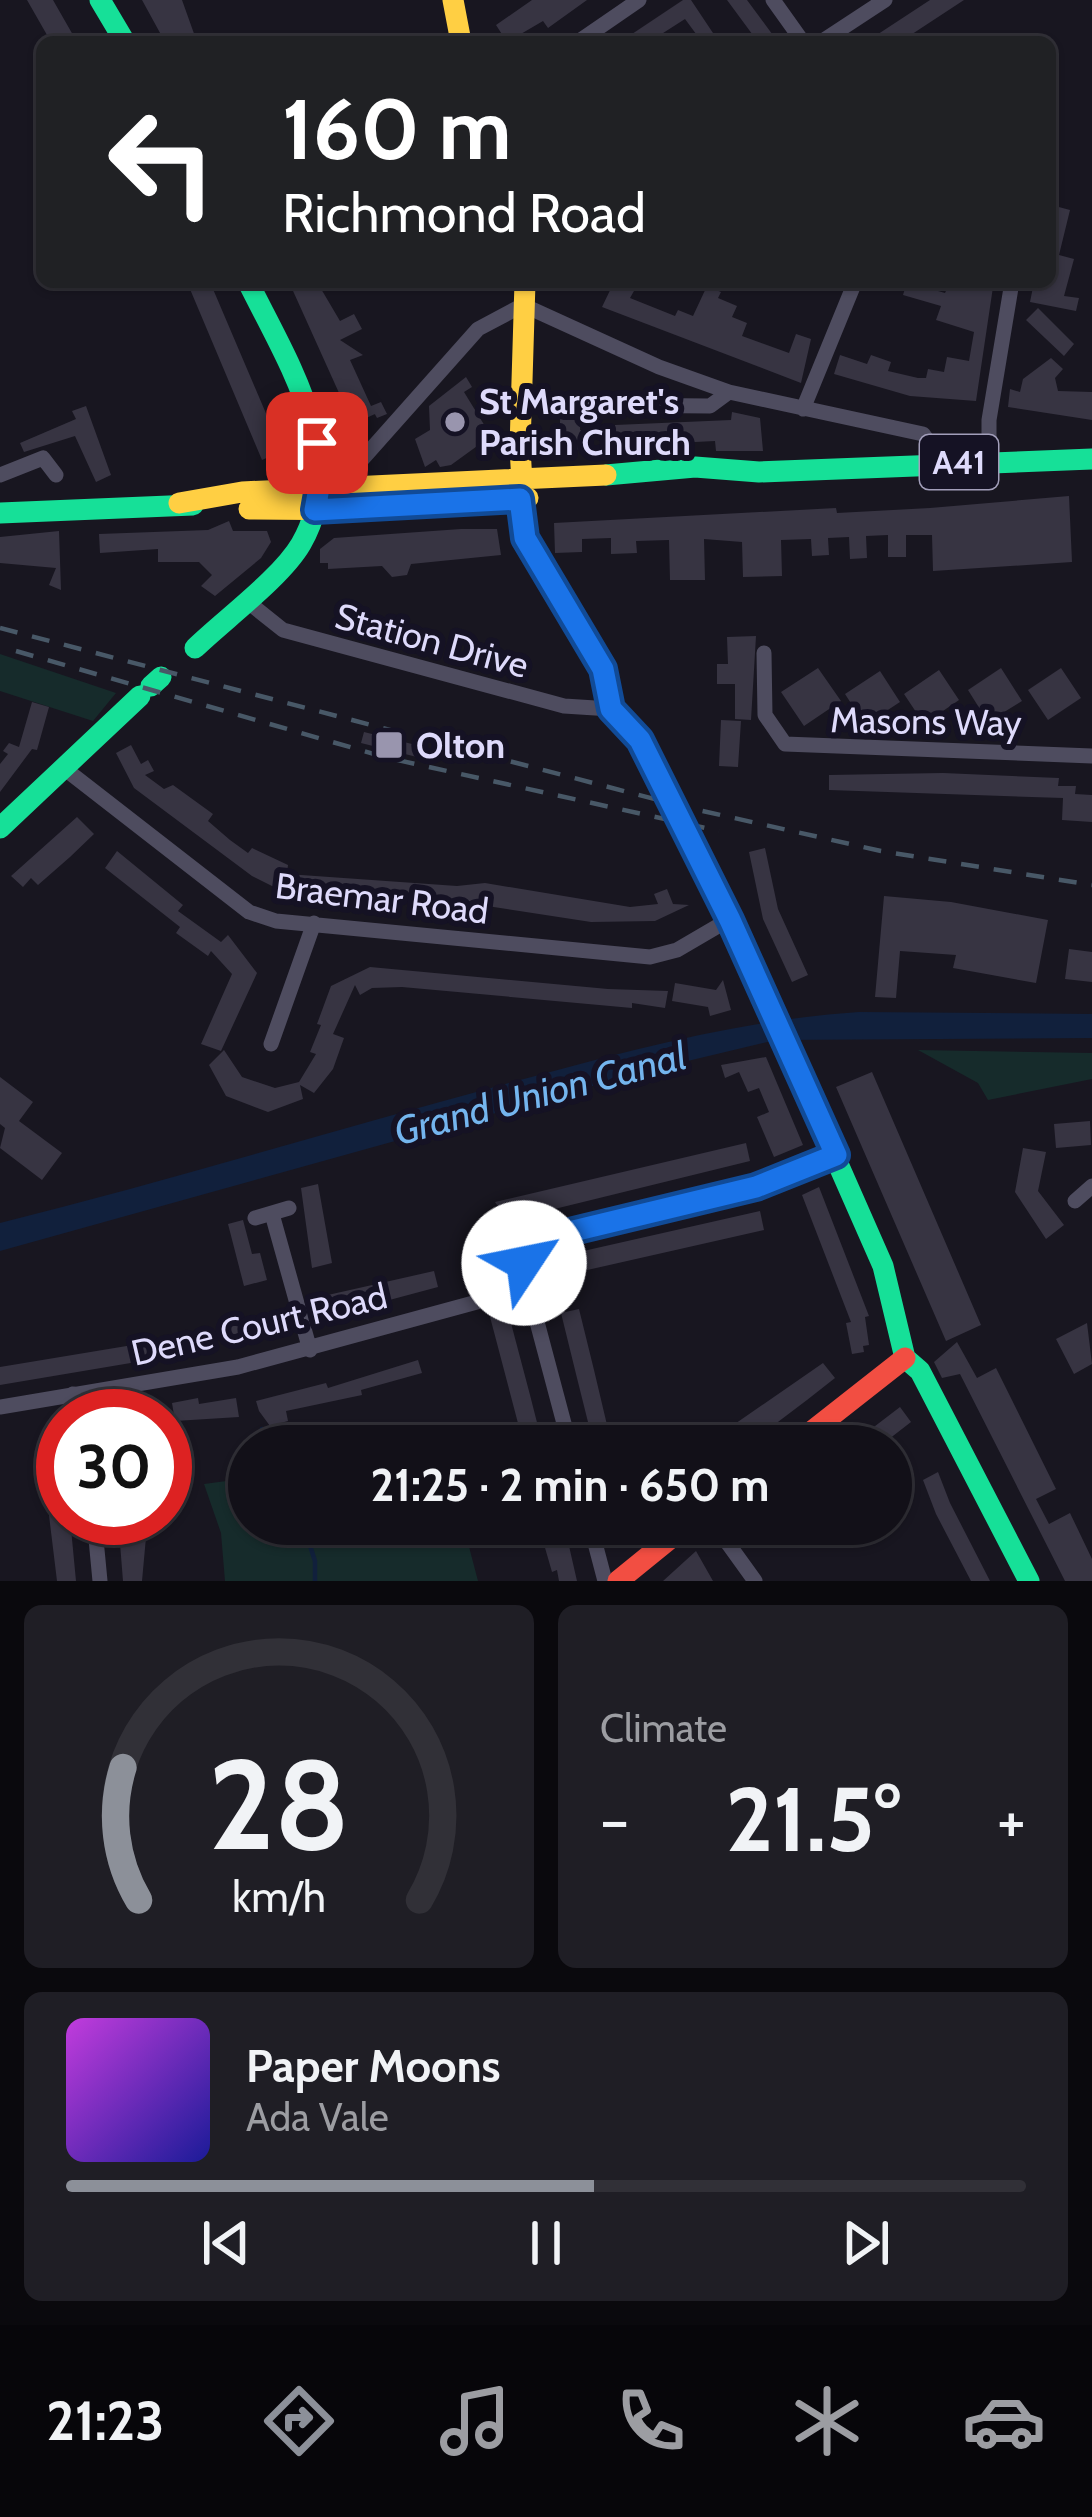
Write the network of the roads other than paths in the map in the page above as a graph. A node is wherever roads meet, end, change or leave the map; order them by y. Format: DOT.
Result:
graph roads {
  1 [pos="100,0"];
  2 [pos="453,0"];
  3 [pos="639,0"];
  4 [pos="773,0"];
  5 [pos="884,0"];
  6 [pos="121,36"];
  7 [pos="460,36"];
  8 [pos="587,36"];
  9 [pos="799,36"];
  10 [pos="830,36"];
  11 [pos="251,288"];
  12 [pos="853,288"];
  13 [pos="1011,288"];
  14 [pos="524,293"];
  15 [pos="729,392"];
  16 [pos="595,405"];
  17 [pos="803,409"];
  18 [pos="1092,459"];
  19 [pos="989,461"];
  20 [pos="944,463"];
  21 [pos="350,473"];
  22 [pos="56,475"];
  23 [pos="0,476"];
  24 [pos="521,490"];
  25 [pos="317,499"];
  26 [pos="2,513"];
  27 [pos="248,602"];
  28 [pos="764,653"];
  29 [pos="611,709"];
  30 [pos="1092,756"];
  31 [pos="65,770"];
  32 [pos="0,828"];
  33 [pos="730,920"];
  34 [pos="314,923"];
  35 [pos="271,1044"];
  36 [pos="836,1155"];
  37 [pos="272,1213"];
  38 [pos="528,1288"];
  39 [pos="310,1350"];
  40 [pos="905,1358"];
  41 [pos="100,1389"];
  42 [pos="36,1401"];
  43 [pos="0,1407"];
  44 [pos="564,1425"];
  45 [pos="820,1425"];
  46 [pos="97,1545"];
  47 [pos="596,1545"];
  48 [pos="662,1545"];
  49 [pos="729,1545"];
  50 [pos="100,1581"];
  51 [pos="605,1581"];
  52 [pos="618,1581"];
  53 [pos="754,1581"];
  54 [pos="1029,1581"];
  1 -- 6 [label="main road"];
  2 -- 7 [label="main road"];
  3 -- 8 [label="street"];
  4 -- 9 [label="street"];
  5 -- 10 [label="street"];
  11 -- 25 [label="main road"];
  12 -- 17 [label="street"];
  13 -- 19 [label="street"];
  14 -- 15 [label="street"];
  14 -- 21 [label="street"];
  14 -- 24 [label="main road"];
  15 -- 16 [label="street"];
  15 -- 17 [label="street"];
  17 -- 20 [label="street"];
  18 -- 19 [label="main road, A41"];
  19 -- 20 [label="main road, A41"];
  20 -- 24 [label="main road, A41"];
  22 -- 23 [label="street"];
  23 -- 26 [label="street"];
  24 -- 25 [label="main road, A41"];
  24 -- 29 [label="main road"];
  25 -- 26 [label="main road, A41"];
  25 -- 27 [label="main road"];
  27 -- 29 [label="street, Station Drive"];
  27 -- 31 [label="main road"];
  28 -- 30 [label="street, Masons Way"];
  29 -- 33 [label="main road"];
  31 -- 32 [label="main road"];
  31 -- 34 [label="street, Braemar Road"];
  33 -- 34 [label="street, Braemar Road"];
  33 -- 36 [label="main road"];
  34 -- 35 [label="street"];
  36 -- 38 [label="street"];
  36 -- 40 [label="main road"];
  37 -- 39 [label="street"];
  38 -- 39 [label="street, Dene Court Road"];
  38 -- 44 [label="street"];
  39 -- 41 [label="street, Dene Court Road"];
  40 -- 45 [label="main road"];
  40 -- 54 [label="main road"];
  42 -- 43 [label="street, Dene Court Road"];
  46 -- 50 [label="street"];
  47 -- 51 [label="street"];
  48 -- 52 [label="main road"];
  49 -- 53 [label="street"];
}
